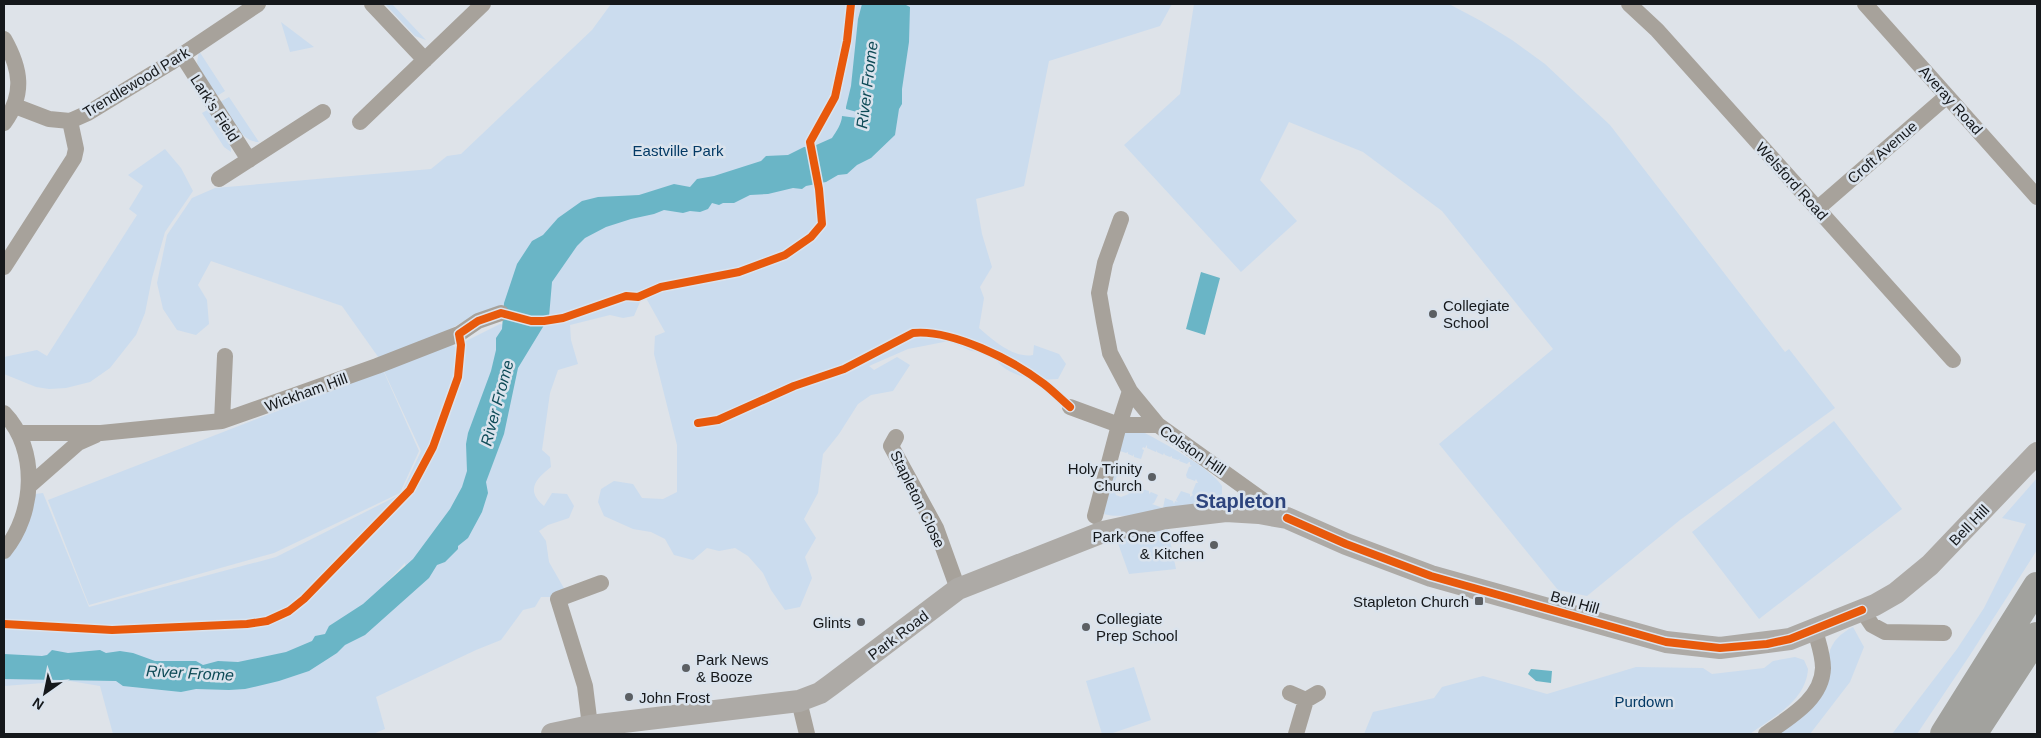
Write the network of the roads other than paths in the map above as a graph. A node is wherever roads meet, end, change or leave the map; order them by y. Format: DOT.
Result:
graph roads {
  1 [pos="372,4"];
  2 [pos="483,4"];
  3 [pos="1629,4"];
  4 [pos="1865,4"];
  5 [pos="255,7"];
  6 [pos="4,39"];
  7 [pos="182,55"];
  8 [pos="425,60"];
  9 [pos="1947,96"];
  10 [pos="15,106"];
  11 [pos="323,112"];
  12 [pos="70,121"];
  13 [pos="360,122"];
  14 [pos="4,124"];
  15 [pos="249,160"];
  16 [pos="219,179"];
  17 [pos="2037,197"];
  18 [pos="1817,209"];
  19 [pos="1121,219"];
  20 [pos="4,267"];
  21 [pos="500,314"];
  22 [pos="225,356"];
  23 [pos="1953,360"];
  24 [pos="1130,391"];
  25 [pos="1070,407"];
  26 [pos="4,413"];
  27 [pos="222,421"];
  28 [pos="1119,425"];
  29 [pos="1158,425"];
  30 [pos="18,433"];
  31 [pos="101,433"];
  32 [pos="896,437"];
  33 [pos="2037,452"];
  34 [pos="1235,479"];
  35 [pos="29,486"];
  36 [pos="1238,512"];
  37 [pos="1095,516"];
  38 [pos="1287,518"];
  39 [pos="4,551"];
  40 [pos="601,583"];
  41 [pos="2037,586"];
  42 [pos="958,589"];
  43 [pos="1862,610"];
  44 [pos="1815,630"];
  45 [pos="1944,633"];
  46 [pos="2037,636"];
  47 [pos="1290,693"];
  48 [pos="799,701"];
  49 [pos="590,726"];
  50 [pos="552,734"];
  51 [pos="807,734"];
  52 [pos="1296,734"];
  53 [pos="1766,734"];
  54 [pos="1944,734"];
  55 [pos="1973,734"];
  1 -- 8 [label="street"];
  2 -- 8 [label="street"];
  3 -- 18 [label="street, Welsford Road"];
  4 -- 9 [label="street, Averay Road"];
  5 -- 7 [label="street, Trendlewood Park"];
  6 -- 10 [label="street"];
  7 -- 12 [label="street, Trendlewood Park"];
  7 -- 15 [label="street, Lark's Field"];
  8 -- 13 [label="street"];
  9 -- 17 [label="street, Averay Road"];
  9 -- 18 [label="street, Croft Avenue"];
  10 -- 12 [label="street, Trendlewood Park"];
  10 -- 14 [label="street"];
  11 -- 15 [label="street"];
  12 -- 20 [label="street"];
  15 -- 16 [label="street"];
  18 -- 23 [label="street, Welsford Road"];
  19 -- 24 [label="street"];
  21 -- 27 [label="street, Wickham Hill"];
  22 -- 27 [label="street"];
  24 -- 28 [label="street"];
  24 -- 29 [label="street"];
  25 -- 28 [label="street, Colston Hill"];
  26 -- 30 [label="street"];
  27 -- 31 [label="street, Wickham Hill"];
  28 -- 29 [label="street, Colston Hill"];
  28 -- 37 [label="street"];
  29 -- 34 [label="street, Colston Hill"];
  30 -- 31 [label="street, Wickham Hill"];
  30 -- 35 [label="street"];
  31 -- 35 [label="street, Wickham Hill"];
  32 -- 42 [label="street, Stapleton Close"];
  33 -- 43 [label="main road, Bell Hill"];
  34 -- 36 [label="street, Colston Hill"];
  34 -- 38 [label="street, Colston Hill"];
  35 -- 39 [label="street"];
  36 -- 38 [label="main road, Bell Hill"];
  36 -- 42 [label="main road, Park Road"];
  38 -- 44 [label="main road, Bell Hill"];
  40 -- 49 [label="street"];
  41 -- 54 [label="highway"];
  42 -- 48 [label="main road, Park Road"];
  43 -- 44 [label="main road, Bell Hill"];
  43 -- 45 [label="street"];
  44 -- 53 [label="street"];
  46 -- 55 [label="highway"];
  47 -- 52 [label="street"];
  48 -- 49 [label="main road, Park Road"];
  48 -- 51 [label="street"];
  49 -- 50 [label="main road, Park Road"];
}
